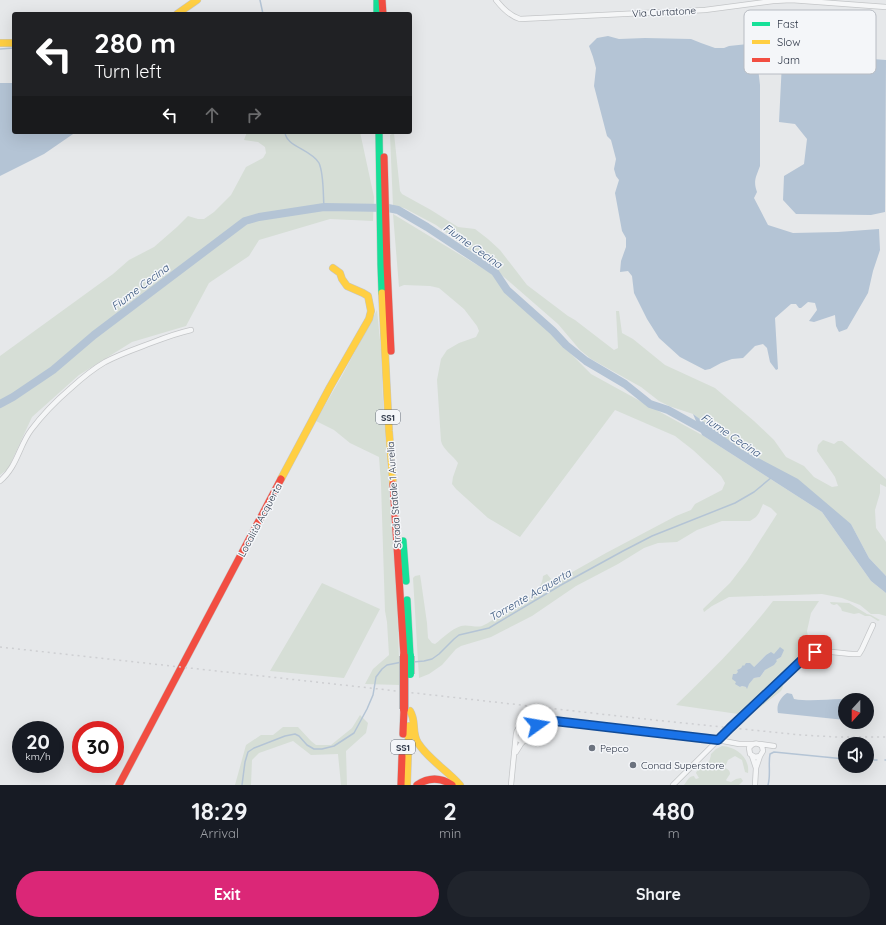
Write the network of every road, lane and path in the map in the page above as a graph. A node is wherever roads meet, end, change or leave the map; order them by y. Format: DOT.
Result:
graph roads {
  1 [pos="197,0"];
  2 [pos="377,0"];
  3 [pos="382,0"];
  4 [pos="496,0"];
  5 [pos="886,7"];
  6 [pos="180,12"];
  7 [pos="377,12"];
  8 [pos="383,12"];
  9 [pos="12,42"];
  10 [pos="0,43"];
  11 [pos="379,134"];
  12 [pos="384,134"];
  13 [pos="382,175"];
  14 [pos="333,268"];
  15 [pos="191,330"];
  16 [pos="0,481"];
  17 [pos="873,625"];
  18 [pos="408,709"];
  19 [pos="539,722"];
  20 [pos="525,727"];
  21 [pos="516,734"];
  22 [pos="530,735"];
  23 [pos="525,740"];
  24 [pos="718,740"];
  25 [pos="739,744"];
  26 [pos="753,744"];
  27 [pos="759,744"];
  28 [pos="749,751"];
  29 [pos="763,751"];
  30 [pos="752,756"];
  31 [pos="760,756"];
  32 [pos="513,758"];
  33 [pos="756,768"];
  34 [pos="119,785"];
  35 [pos="401,785"];
  36 [pos="406,785"];
  37 [pos="417,785"];
  38 [pos="452,785"];
  39 [pos="460,785"];
  40 [pos="511,785"];
  41 [pos="673,785"];
  42 [pos="755,785"];
  1 -- 6 [label="main road"];
  2 -- 7 [label="main road"];
  3 -- 8 [label="main road"];
  4 -- 5 [label="street, Via Curtatone"];
  9 -- 10 [label="main road"];
  11 -- 13 [label="main road, Strada Statale 1 Aurelia / SS1"];
  12 -- 13 [label="main road, Strada Statale 1 Aurelia / SS1"];
  13 -- 18 [label="main road, Strada Statale 1 Aurelia / SS1, bridge"];
  14 -- 34 [label="main road, Località Acquerta"];
  15 -- 16 [label="street"];
  17 -- 24 [label="street"];
  18 -- 35 [label="main road, Strada Statale 1 Aurelia / SS1"];
  18 -- 36 [label="main road, Strada Statale 1 Aurelia / SS1"];
  18 -- 39 [label="main road"];
  19 -- 20 [label="street"];
  19 -- 22 [label="street"];
  19 -- 24 [label="street"];
  20 -- 21 [label="street"];
  20 -- 22 [label="street"];
  21 -- 23 [label="street"];
  21 -- 32 [label="street"];
  22 -- 23 [label="street"];
  23 -- 32 [label="street"];
  24 -- 25 [label="street"];
  24 -- 41 [label="street"];
  25 -- 26 [label="street"];
  25 -- 28 [label="street"];
  26 -- 27 [label="street"];
  26 -- 28 [label="street"];
  27 -- 29 [label="street"];
  27 -- 29 [label="street"];
  28 -- 30 [label="street"];
  29 -- 31 [label="street"];
  30 -- 31 [label="street"];
  30 -- 33 [label="street"];
  31 -- 33 [label="street"];
  32 -- 40 [label="street"];
  33 -- 42 [label="street"];
  37 -- 38 [label="main road"];
}
